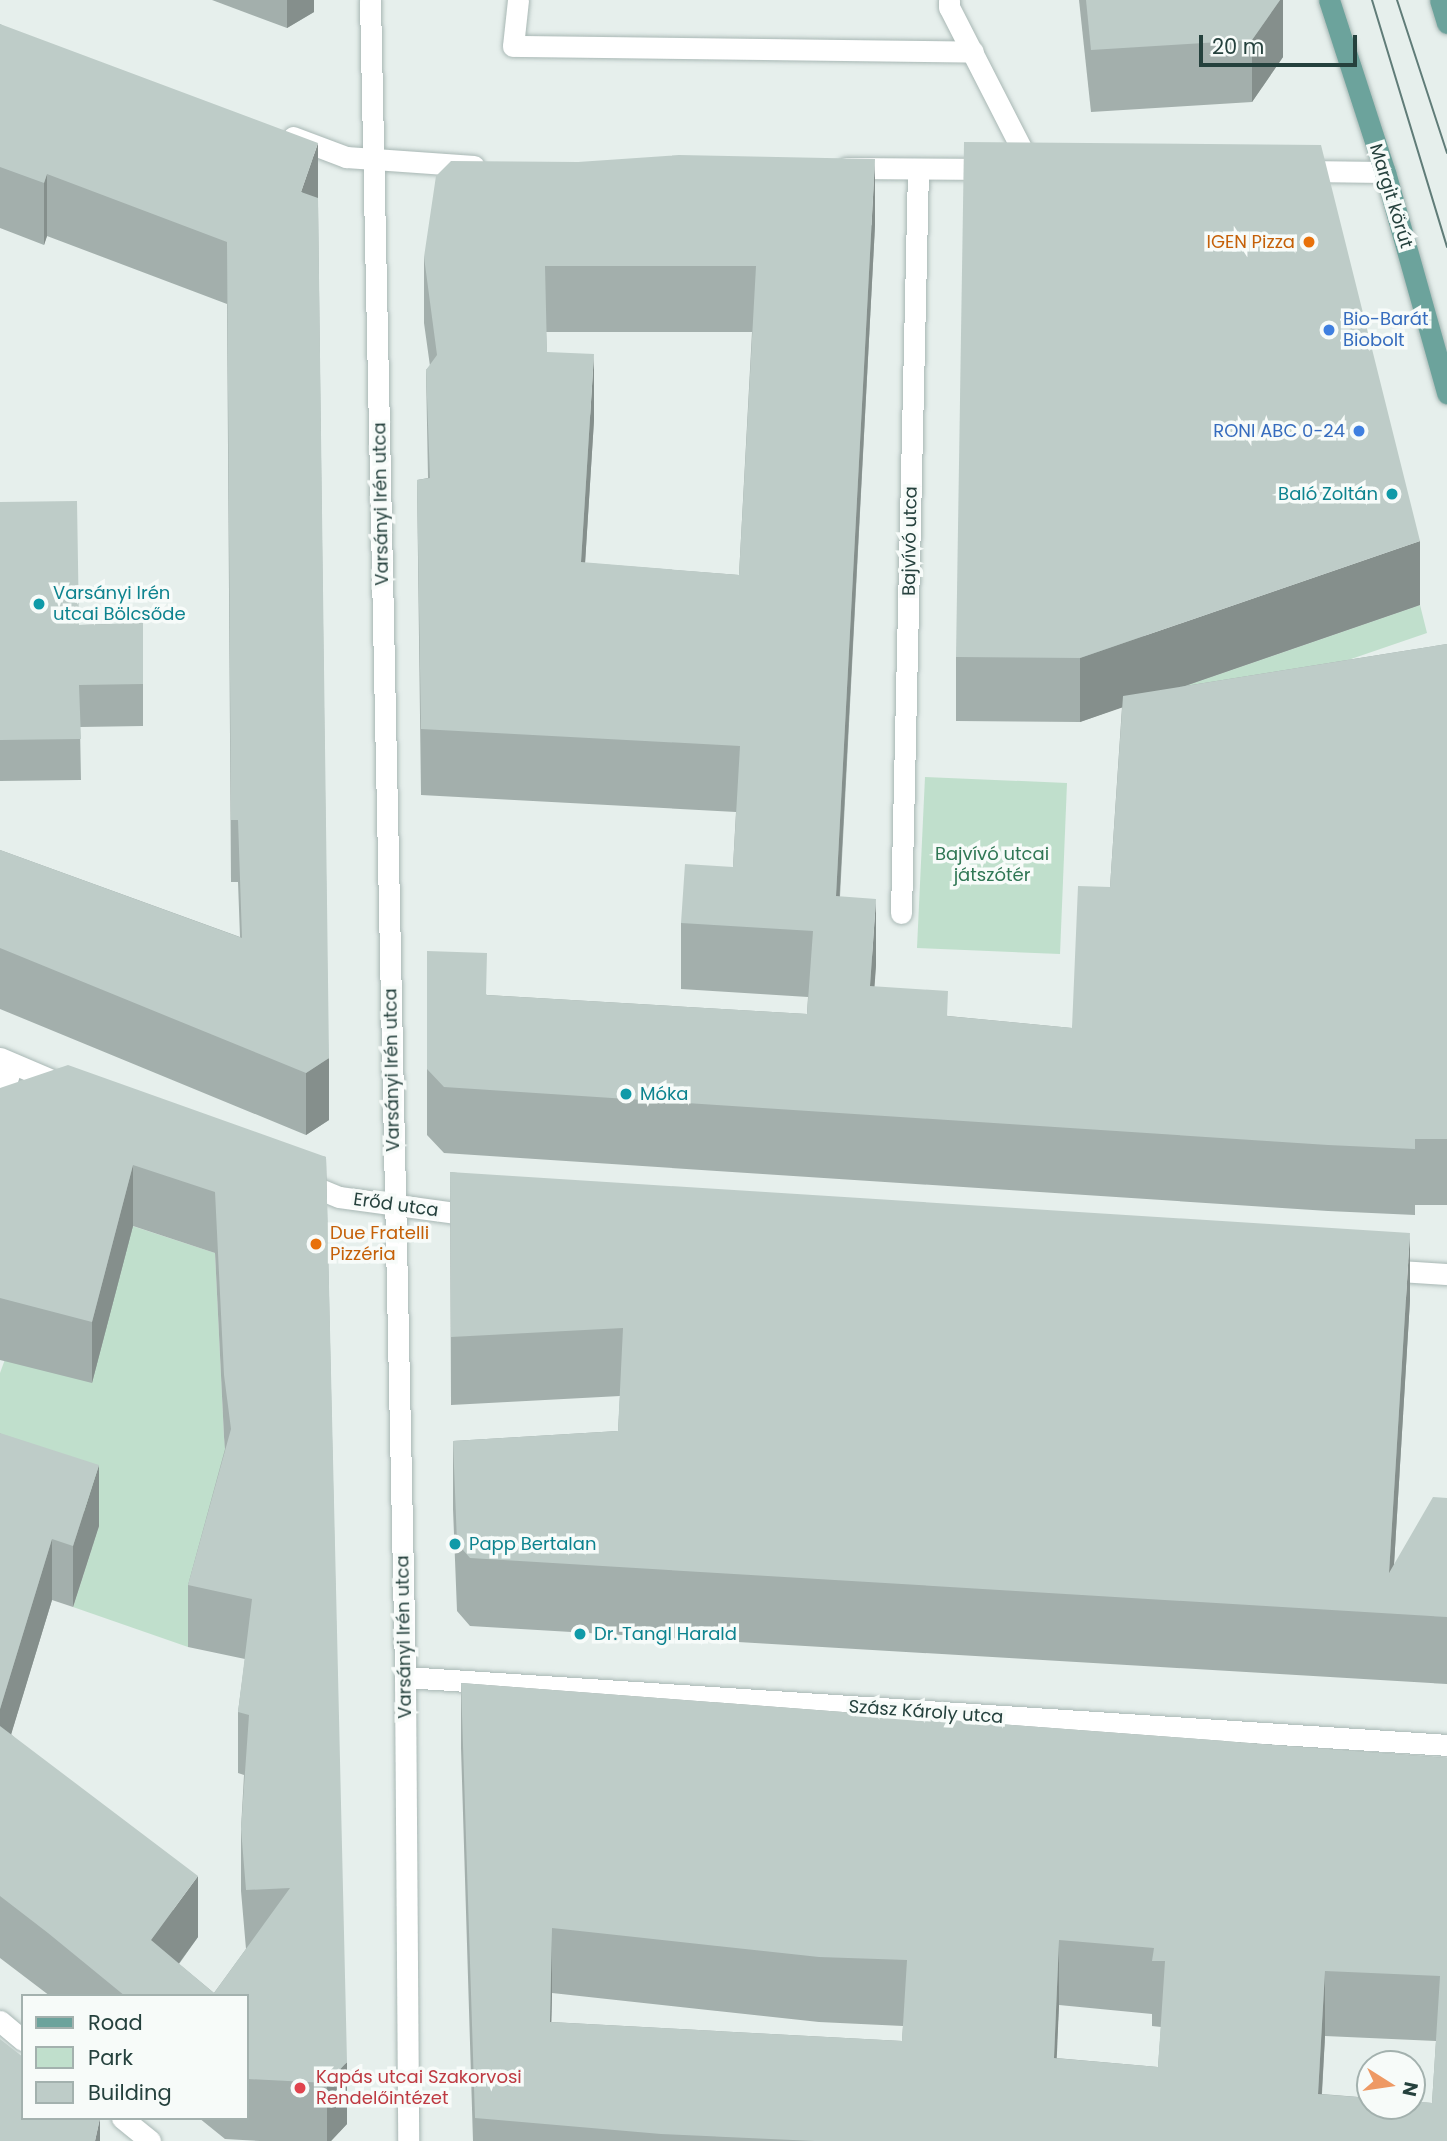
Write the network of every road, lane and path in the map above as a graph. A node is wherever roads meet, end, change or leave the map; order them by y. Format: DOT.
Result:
graph roads {
  1 [pos="370,0"];
  2 [pos="518,0"];
  3 [pos="950,0"];
  4 [pos="1329,0"];
  5 [pos="1440,0"];
  6 [pos="1447,23"];
  7 [pos="973,52"];
  8 [pos="269,128"];
  9 [pos="373,160"];
  10 [pos="494,166"];
  11 [pos="822,168"];
  12 [pos="918,169"];
  13 [pos="1031,169"];
  14 [pos="1059,170"];
  15 [pos="1275,171"];
  16 [pos="1385,172"];
  17 [pos="1447,393"];
  18 [pos="901,913"];
  19 [pos="6,1061"];
  20 [pos="88,1094"];
  21 [pos="0,1103"];
  22 [pos="276,1171"];
  23 [pos="394,1205"];
  24 [pos="493,1217"];
  25 [pos="1364,1269"];
  26 [pos="1447,1274"];
  27 [pos="405,1677"];
  28 [pos="1447,1745"];
  29 [pos="0,2021"];
  30 [pos="21,2037"];
  31 [pos="124,2120"];
  32 [pos="150,2141"];
  33 [pos="408,2141"];
  1 -- 9 [label="street, Varsányi Irén utca"];
  2 -- 7 [label="street"];
  3 -- 7 [label="street"];
  4 -- 16 [label="main road, Margit körút"];
  5 -- 6 [label="main road"];
  7 -- 13 [label="street"];
  8 -- 9 [label="street"];
  9 -- 10 [label="street"];
  9 -- 23 [label="street, Varsányi Irén utca"];
  11 -- 12 [label="street"];
  12 -- 13 [label="street"];
  12 -- 18 [label="street, Bajvívó utca"];
  13 -- 14 [label="street"];
  15 -- 16 [label="street"];
  16 -- 17 [label="main road, Margit körút"];
  19 -- 20 [label="street"];
  19 -- 21 [label="street"];
  22 -- 23 [label="street, Erőd utca"];
  23 -- 24 [label="street, Erőd utca"];
  23 -- 27 [label="street, Varsányi Irén utca"];
  25 -- 26 [label="street"];
  27 -- 28 [label="street, Szász Károly utca"];
  27 -- 33 [label="street, Varsányi Irén utca"];
  29 -- 30 [label="street"];
  31 -- 32 [label="street"];
}
